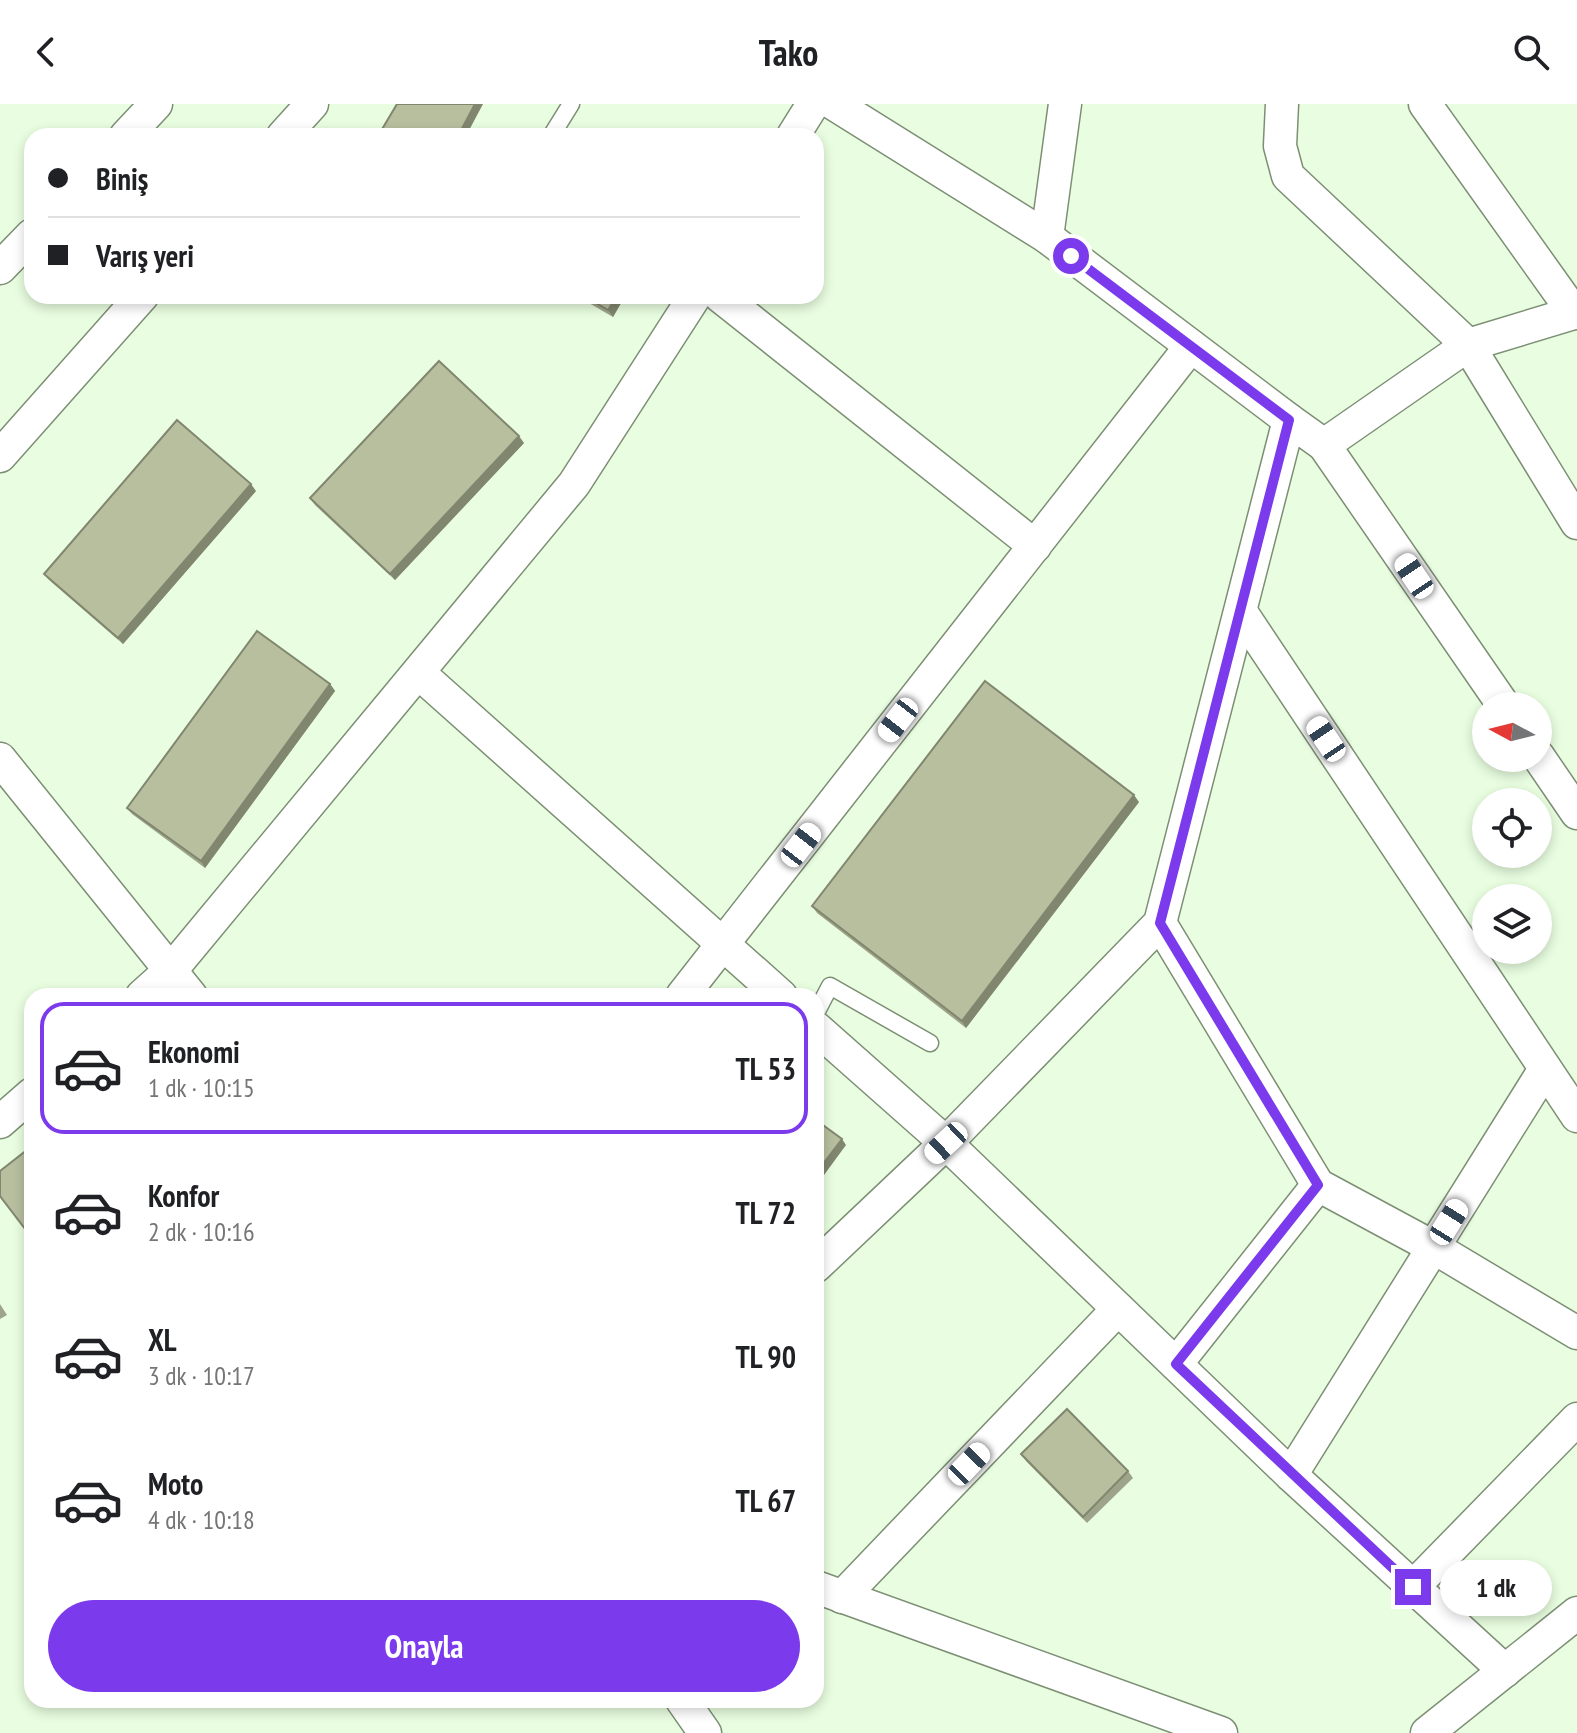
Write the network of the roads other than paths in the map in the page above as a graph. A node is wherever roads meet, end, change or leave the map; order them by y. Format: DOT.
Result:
graph roads {
  1 [pos="156,104"];
  2 [pos="571,104"];
  3 [pos="813,104"];
  4 [pos="834,104"];
  5 [pos="1065,104"];
  6 [pos="1282,104"];
  7 [pos="1425,104"];
  8 [pos="308,105"];
  9 [pos="134,128"];
  10 [pos="289,128"];
  11 [pos="556,128"];
  12 [pos="798,128"];
  13 [pos="1047,237"];
  14 [pos="24,243"];
  15 [pos="0,268"];
  16 [pos="135,304"];
  17 [pos="690,304"];
  18 [pos="730,304"];
  19 [pos="1576,312"];
  20 [pos="1468,345"];
  21 [pos="1191,346"];
  22 [pos="1289,420"];
  23 [pos="1324,445"];
  24 [pos="0,456"];
  25 [pos="1577,523"];
  26 [pos="1035,546"];
  27 [pos="1241,612"];
  28 [pos="420,674"];
  29 [pos="1494,692"];
  30 [pos="0,759"];
  31 [pos="1549,772"];
  32 [pos="1577,813"];
  33 [pos="1160,923"];
  34 [pos="723,944"];
  35 [pos="172,969"];
  36 [pos="151,988"];
  37 [pos="185,988"];
  38 [pos="688,988"];
  39 [pos="772,988"];
  40 [pos="824,998"];
  41 [pos="824,1035"];
  42 [pos="930,1043"];
  43 [pos="1545,1069"];
  44 [pos="24,1101"];
  45 [pos="1577,1116"];
  46 [pos="0,1122"];
  47 [pos="946,1143"];
  48 [pos="1318,1185"];
  49 [pos="1433,1247"];
  50 [pos="824,1258"];
  51 [pos="1118,1309"];
  52 [pos="1577,1333"];
  53 [pos="1176,1364"];
  54 [pos="1577,1419"];
  55 [pos="1291,1475"];
  56 [pos="1413,1587"];
  57 [pos="829,1592"];
  58 [pos="1577,1613"];
  59 [pos="1505,1671"];
  60 [pos="688,1708"];
  61 [pos="705,1733"];
  62 [pos="1221,1733"];
  63 [pos="1427,1733"];
  1 -- 9 [label="street"];
  2 -- 11 [label="lane"];
  3 -- 12 [label="street"];
  4 -- 13 [label="street"];
  5 -- 13 [label="street"];
  6 -- 20 [label="street"];
  7 -- 19 [label="street"];
  8 -- 10 [label="street"];
  13 -- 21 [label="street"];
  14 -- 15 [label="street"];
  16 -- 24 [label="street"];
  17 -- 28 [label="street"];
  18 -- 26 [label="street"];
  19 -- 20 [label="street"];
  20 -- 23 [label="street"];
  20 -- 25 [label="street"];
  21 -- 22 [label="street"];
  21 -- 26 [label="street"];
  22 -- 23 [label="street"];
  22 -- 27 [label="street"];
  23 -- 29 [label="street"];
  26 -- 34 [label="street"];
  27 -- 33 [label="street"];
  27 -- 43 [label="street"];
  28 -- 34 [label="street"];
  28 -- 35 [label="street"];
  30 -- 35 [label="street"];
  31 -- 32 [label="street"];
  33 -- 47 [label="street"];
  33 -- 48 [label="street"];
  34 -- 38 [label="street"];
  34 -- 39 [label="street"];
  35 -- 36 [label="street"];
  35 -- 37 [label="street"];
  40 -- 42 [label="lane"];
  41 -- 47 [label="street"];
  43 -- 45 [label="street"];
  43 -- 49 [label="street"];
  44 -- 46 [label="street"];
  47 -- 50 [label="street"];
  47 -- 51 [label="street"];
  48 -- 49 [label="street"];
  48 -- 53 [label="street"];
  49 -- 52 [label="street"];
  49 -- 55 [label="street"];
  51 -- 53 [label="street"];
  51 -- 57 [label="street"];
  53 -- 55 [label="street"];
  54 -- 56 [label="street"];
  55 -- 56 [label="street"];
  56 -- 59 [label="street"];
  57 -- 62 [label="street"];
  58 -- 59 [label="street"];
  59 -- 63 [label="street"];
  60 -- 61 [label="street"];
}
